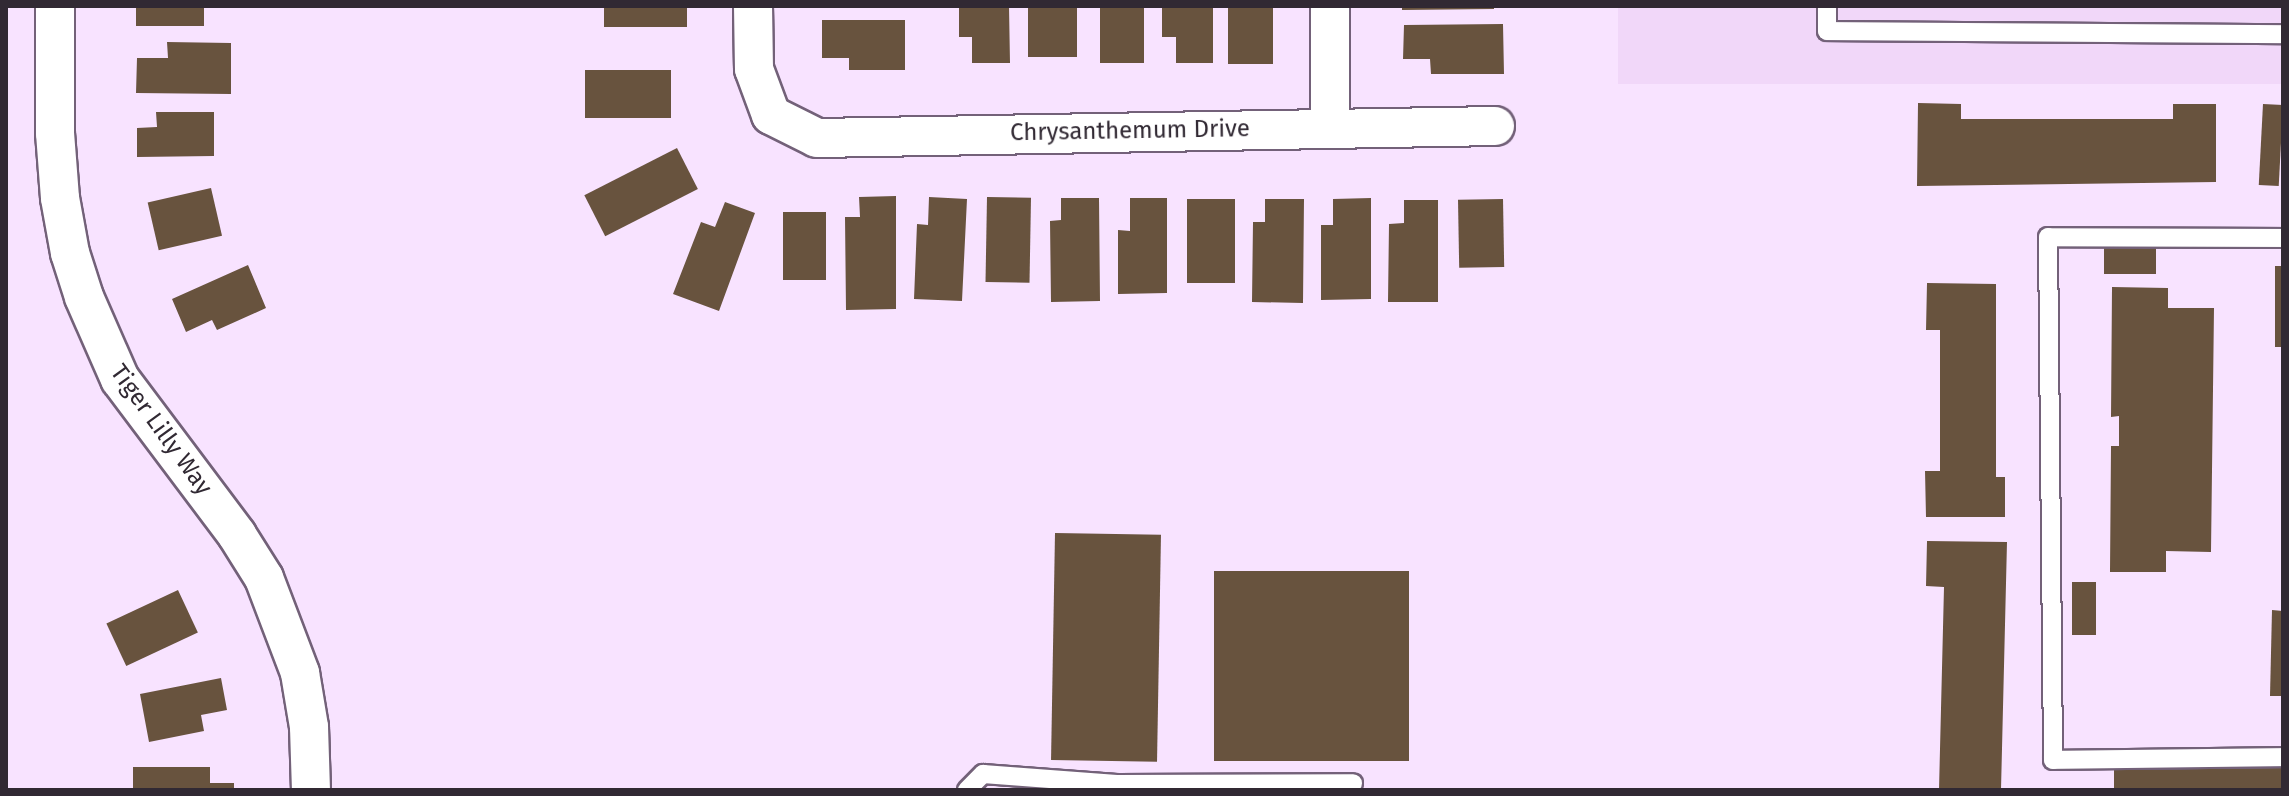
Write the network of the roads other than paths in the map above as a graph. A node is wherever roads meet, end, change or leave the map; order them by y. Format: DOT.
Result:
graph roads {
  1 [pos="55,6"];
  2 [pos="753,6"];
  3 [pos="1330,6"];
  4 [pos="1827,6"];
  5 [pos="2283,34"];
  6 [pos="1495,126"];
  7 [pos="1330,127"];
  8 [pos="2283,238"];
  9 [pos="2283,757"];
  10 [pos="1353,783"];
  11 [pos="311,790"];
  12 [pos="967,790"];
  1 -- 11 [label="street, Tiger Lilly Way"];
  2 -- 7 [label="street, Chrysanthemum Drive"];
  3 -- 7 [label="street"];
  4 -- 5 [label="lane"];
  6 -- 7 [label="street, Chrysanthemum Drive"];
  8 -- 9 [label="lane"];
  10 -- 12 [label="lane"];
}
